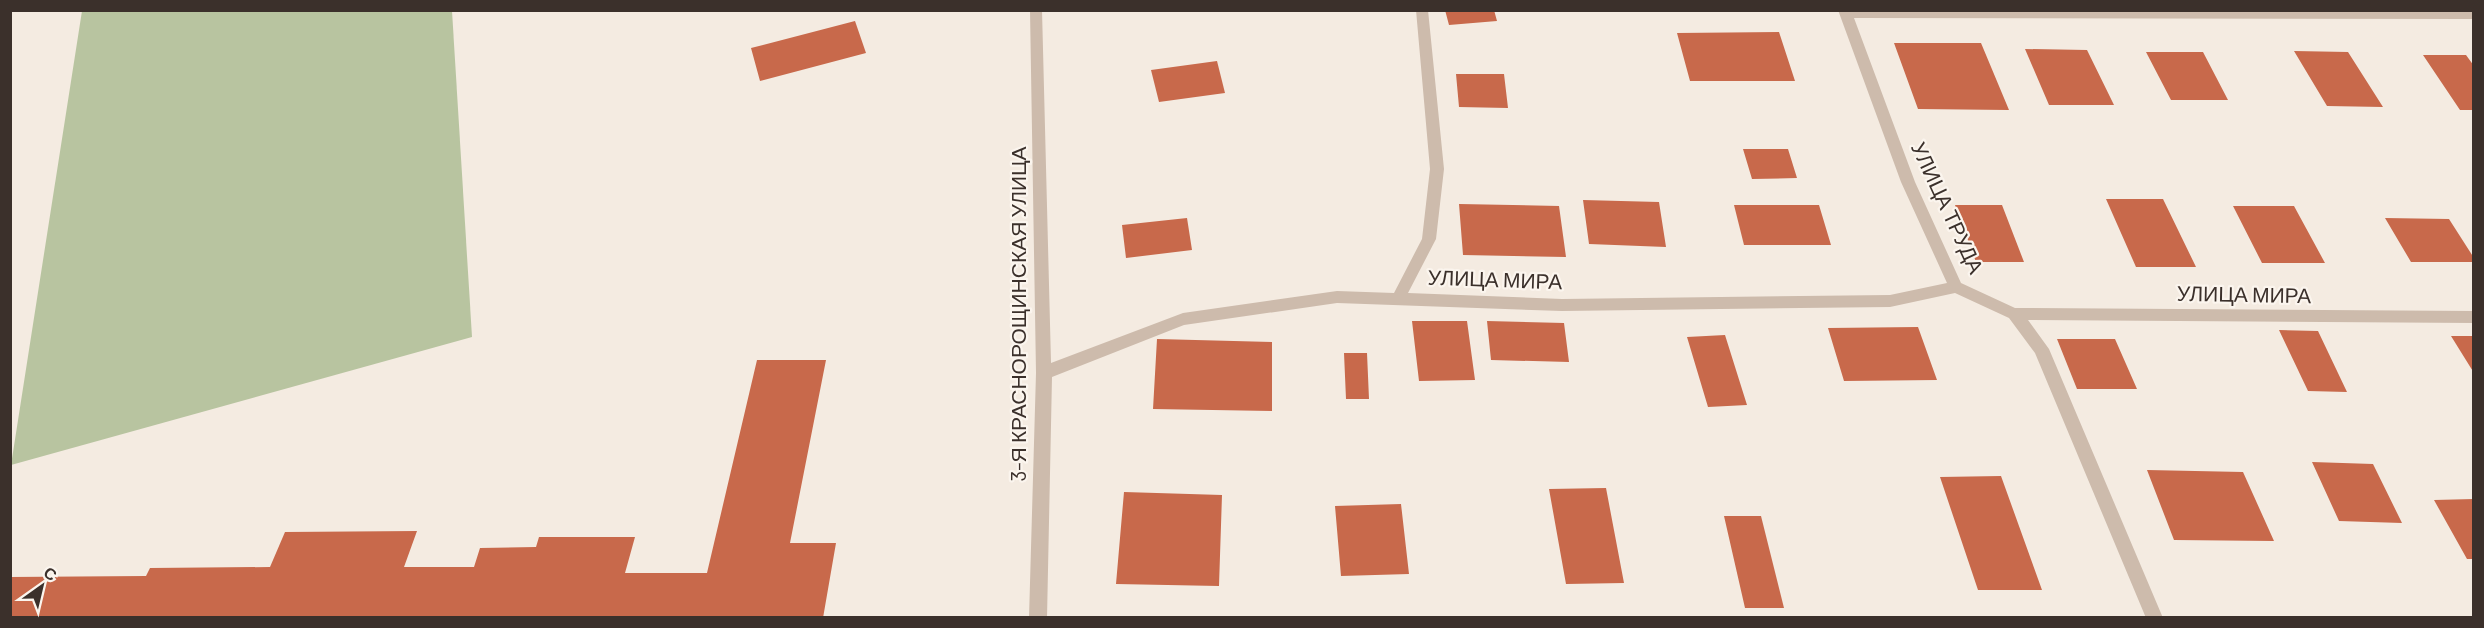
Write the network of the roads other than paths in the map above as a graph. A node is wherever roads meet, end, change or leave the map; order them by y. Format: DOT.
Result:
graph roads {
  1 [pos="1036,10"];
  2 [pos="1422,10"];
  3 [pos="1844,12"];
  4 [pos="2474,15"];
  5 [pos="1956,287"];
  6 [pos="1399,297"];
  7 [pos="2014,314"];
  8 [pos="2474,317"];
  9 [pos="1044,373"];
  10 [pos="1038,618"];
  11 [pos="2155,618"];
  1 -- 9 [label="street, 3-Я КРАСНОРОЩИНСКАЯ УЛИЦА"];
  2 -- 6 [label="street"];
  3 -- 4 [label="street"];
  3 -- 5 [label="street, УЛИЦА ТРУДА"];
  5 -- 6 [label="street, УЛИЦА МИРА"];
  5 -- 7 [label="street, УЛИЦА ТРУДА"];
  6 -- 9 [label="street, УЛИЦА МИРА"];
  7 -- 8 [label="street, УЛИЦА МИРА"];
  7 -- 11 [label="street, УЛИЦА ТРУДА"];
  9 -- 10 [label="street, 3-Я КРАСНОРОЩИНСКАЯ УЛИЦА"];
}
